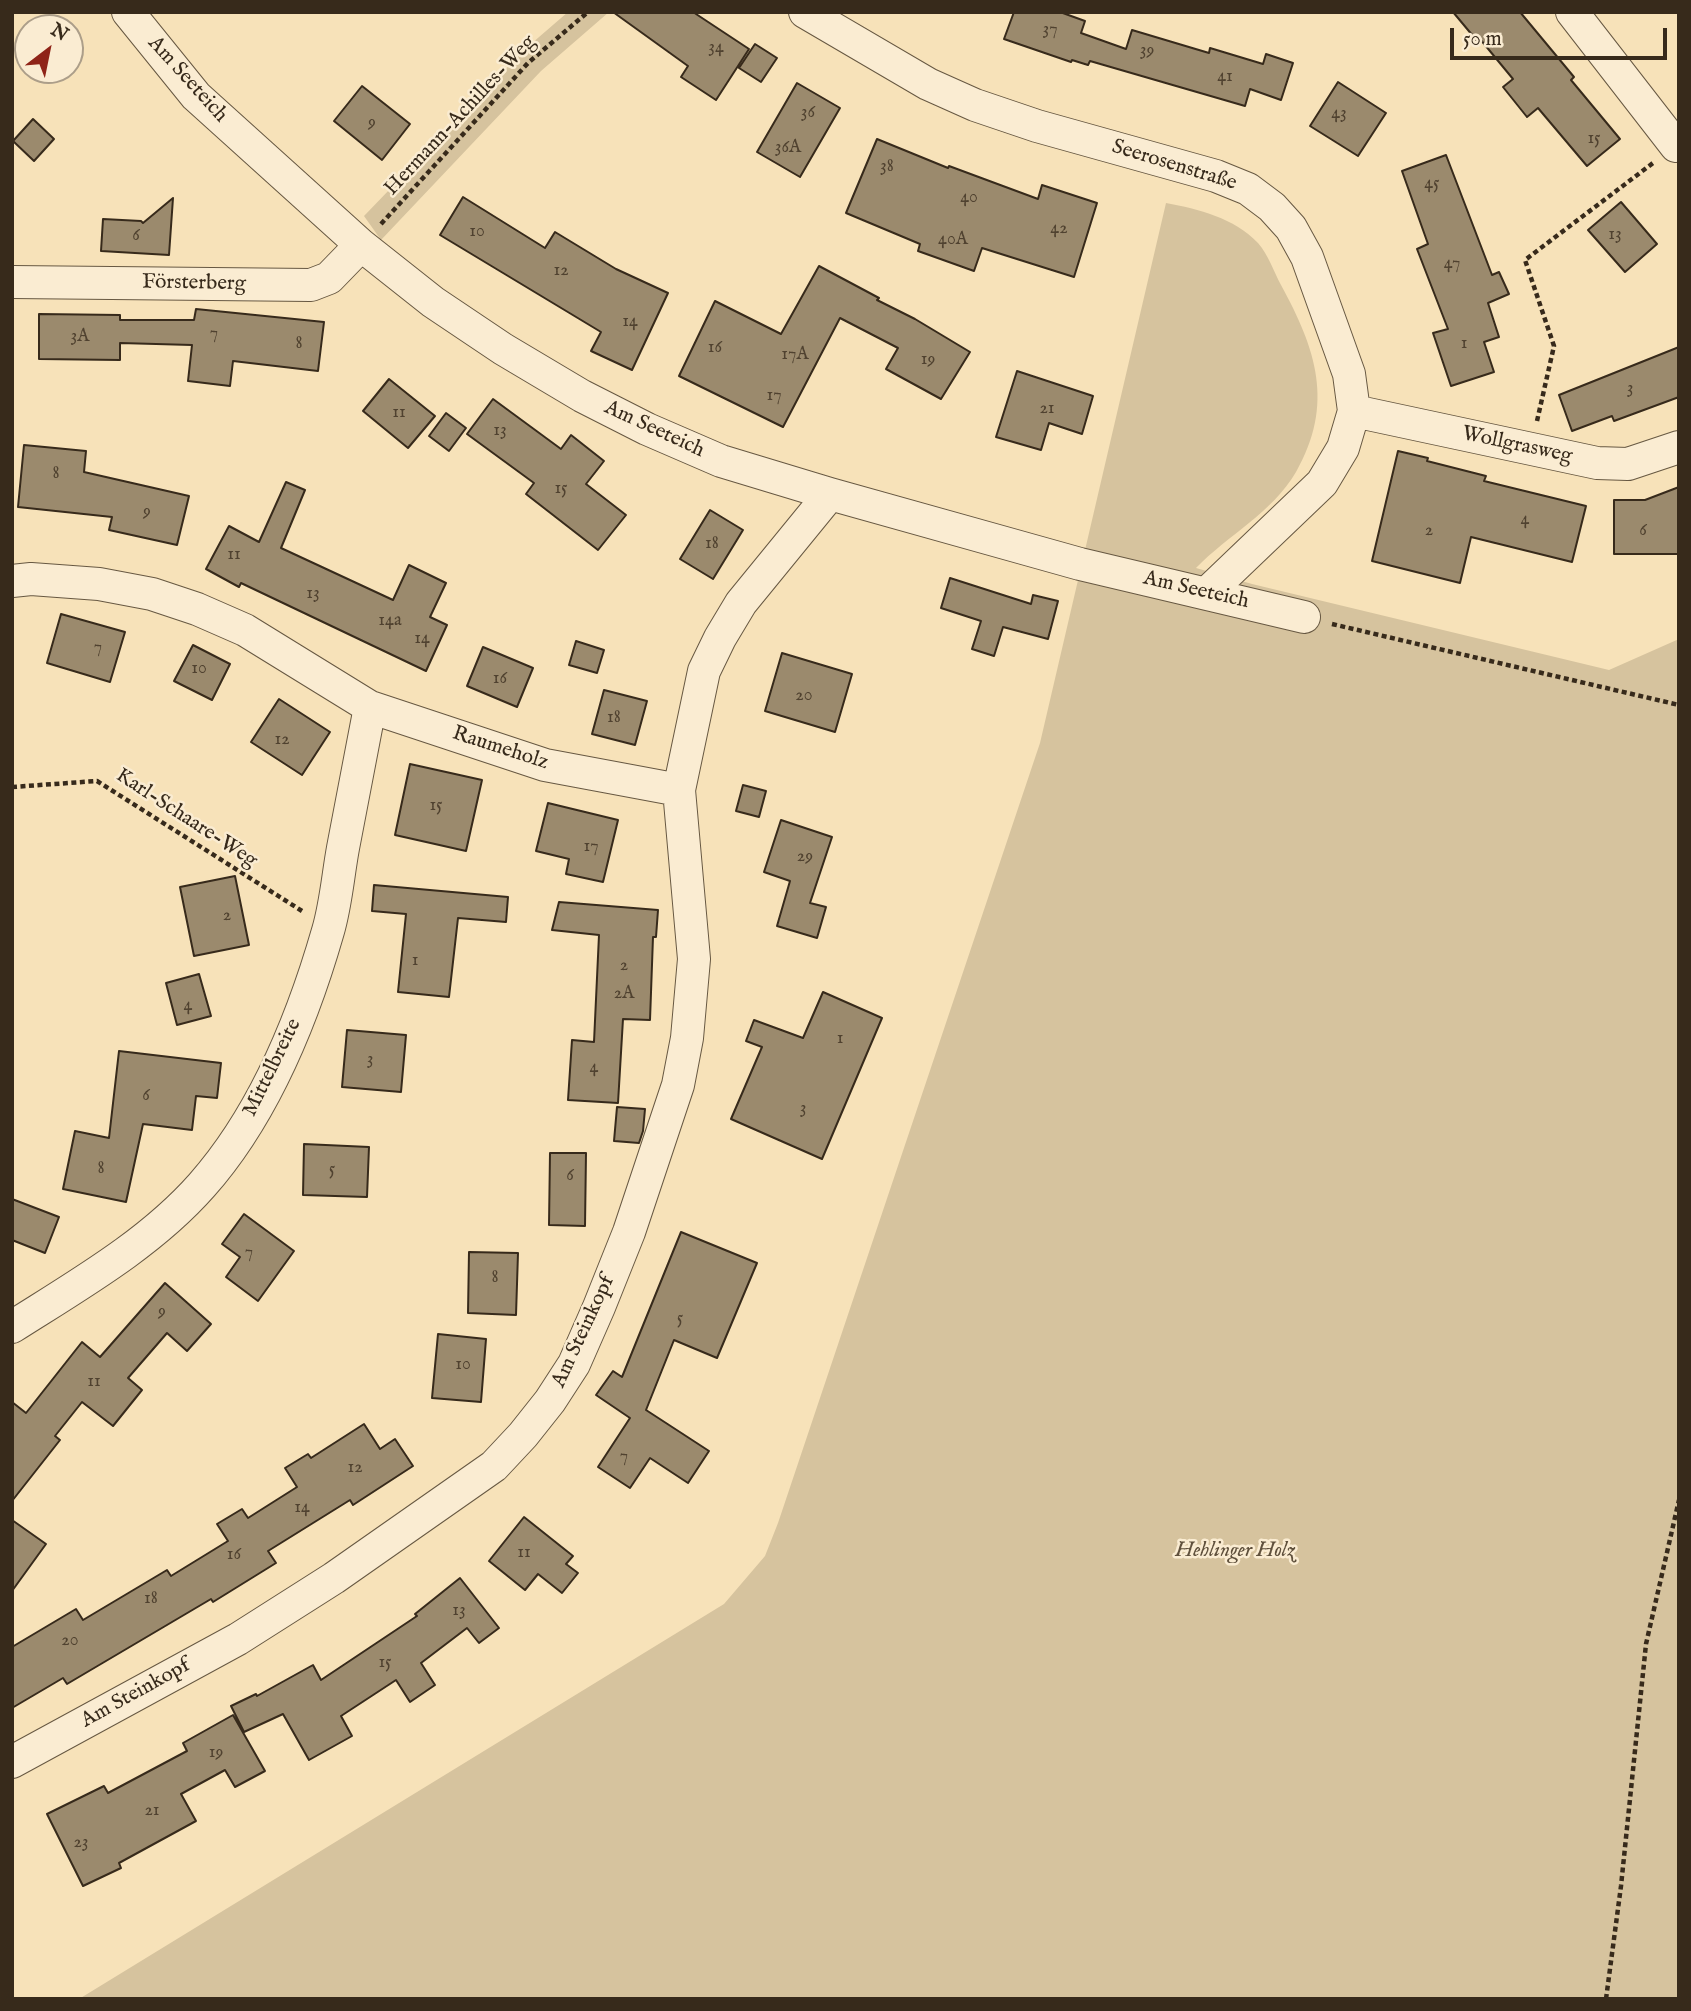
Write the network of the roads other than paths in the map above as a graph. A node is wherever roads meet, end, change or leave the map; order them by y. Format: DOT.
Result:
graph roads {
  1 [pos="128,12"];
  2 [pos="805,12"];
  3 [pos="1572,12"];
  4 [pos="1677,145"];
  5 [pos="361,245"];
  6 [pos="12,282"];
  7 [pos="1354,411"];
  8 [pos="1679,447"];
  9 [pos="830,494"];
  10 [pos="12,581"];
  11 [pos="1207,593"];
  12 [pos="1304,617"];
  13 [pos="370,707"];
  14 [pos="680,790"];
  15 [pos="12,1327"];
  16 [pos="12,1762"];
  1 -- 5 [label="street, Am Seeteich"];
  2 -- 7 [label="street, Seerosenstraße"];
  3 -- 4 [label="street"];
  5 -- 6 [label="street, Försterberg"];
  5 -- 9 [label="street, Am Seeteich"];
  7 -- 8 [label="street, Wollgrasweg"];
  7 -- 11 [label="street, Seerosenstraße"];
  9 -- 11 [label="street, Am Seeteich"];
  9 -- 14 [label="street"];
  10 -- 13 [label="street, Raumeholz"];
  11 -- 12 [label="street, Am Seeteich"];
  13 -- 14 [label="street, Raumeholz"];
  13 -- 15 [label="street, Mittelbreite"];
  14 -- 16 [label="street, Am Steinkopf"];
}
